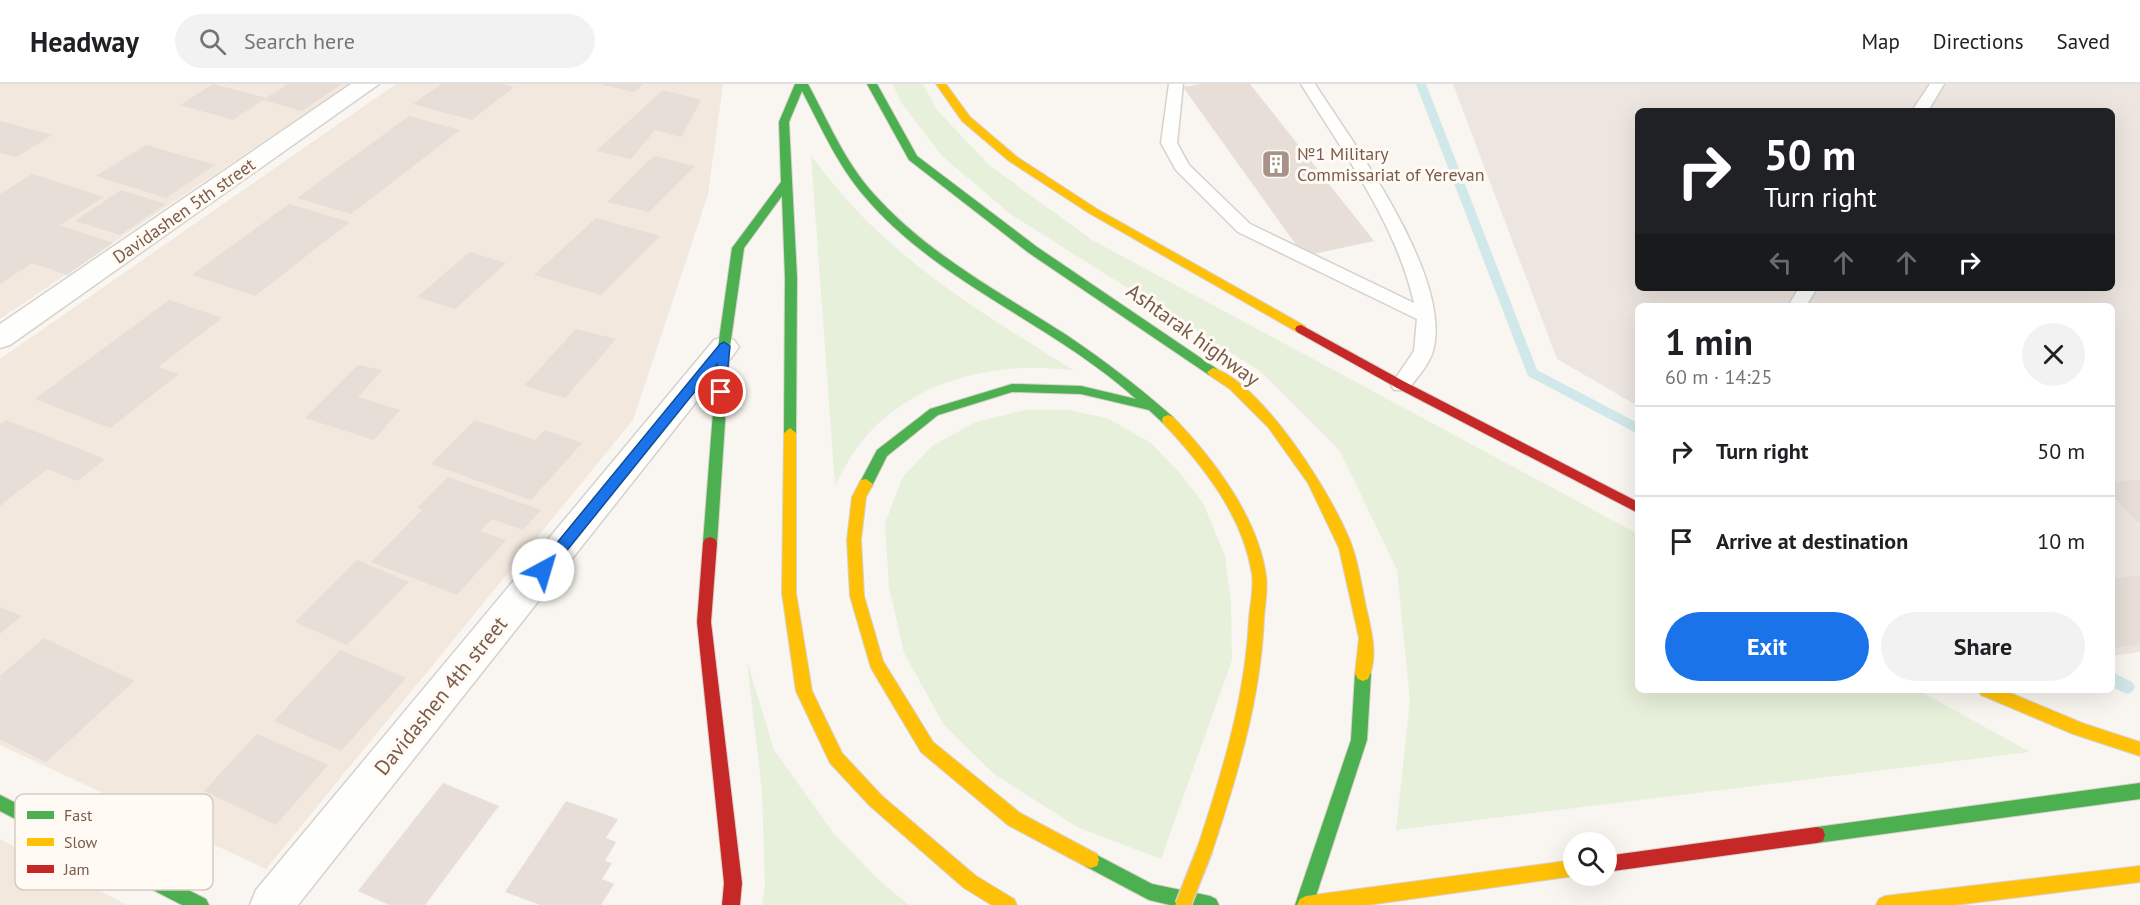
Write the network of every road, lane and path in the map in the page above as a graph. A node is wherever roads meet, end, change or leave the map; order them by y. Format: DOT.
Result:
graph roads {
  1 [pos="367,84"];
  2 [pos="802,84"];
  3 [pos="872,84"];
  4 [pos="941,84"];
  5 [pos="1176,84"];
  6 [pos="1308,84"];
  7 [pos="1937,84"];
  8 [pos="1922,108"];
  9 [pos="786,183"];
  10 [pos="1427,317"];
  11 [pos="0,338"];
  12 [pos="724,346"];
  13 [pos="1401,385"];
  14 [pos="1161,409"];
  15 [pos="1635,506"];
  16 [pos="1993,693"];
  17 [pos="2140,749"];
  18 [pos="2140,792"];
  19 [pos="0,803"];
  20 [pos="15,811"];
  21 [pos="1617,863"];
  22 [pos="1563,869"];
  23 [pos="2140,874"];
  24 [pos="171,890"];
  25 [pos="1306,900"];
  26 [pos="200,905"];
  27 [pos="271,905"];
  28 [pos="731,905"];
  29 [pos="1008,905"];
  30 [pos="1183,905"];
  31 [pos="1210,905"];
  32 [pos="1885,905"];
  1 -- 11 [label="street, Davidashen 5th street"];
  2 -- 9 [label="main road"];
  2 -- 14 [label="main road"];
  3 -- 25 [label="main road, Ashtarak highway"];
  4 -- 13 [label="main road"];
  5 -- 10 [label="lane"];
  6 -- 10 [label="lane"];
  7 -- 8 [label="lane"];
  9 -- 12 [label="main road"];
  9 -- 29 [label="main road"];
  10 -- 13 [label="lane"];
  12 -- 27 [label="street, Davidashen 4th street"];
  12 -- 28 [label="main road"];
  13 -- 15 [label="main road"];
  14 -- 30 [label="main road, bridge"];
  14 -- 31 [label="main road"];
  16 -- 17 [label="main road"];
  18 -- 21 [label="main road"];
  19 -- 20 [label="main road"];
  22 -- 25 [label="main road"];
  23 -- 32 [label="main road"];
  24 -- 26 [label="main road"];
}
